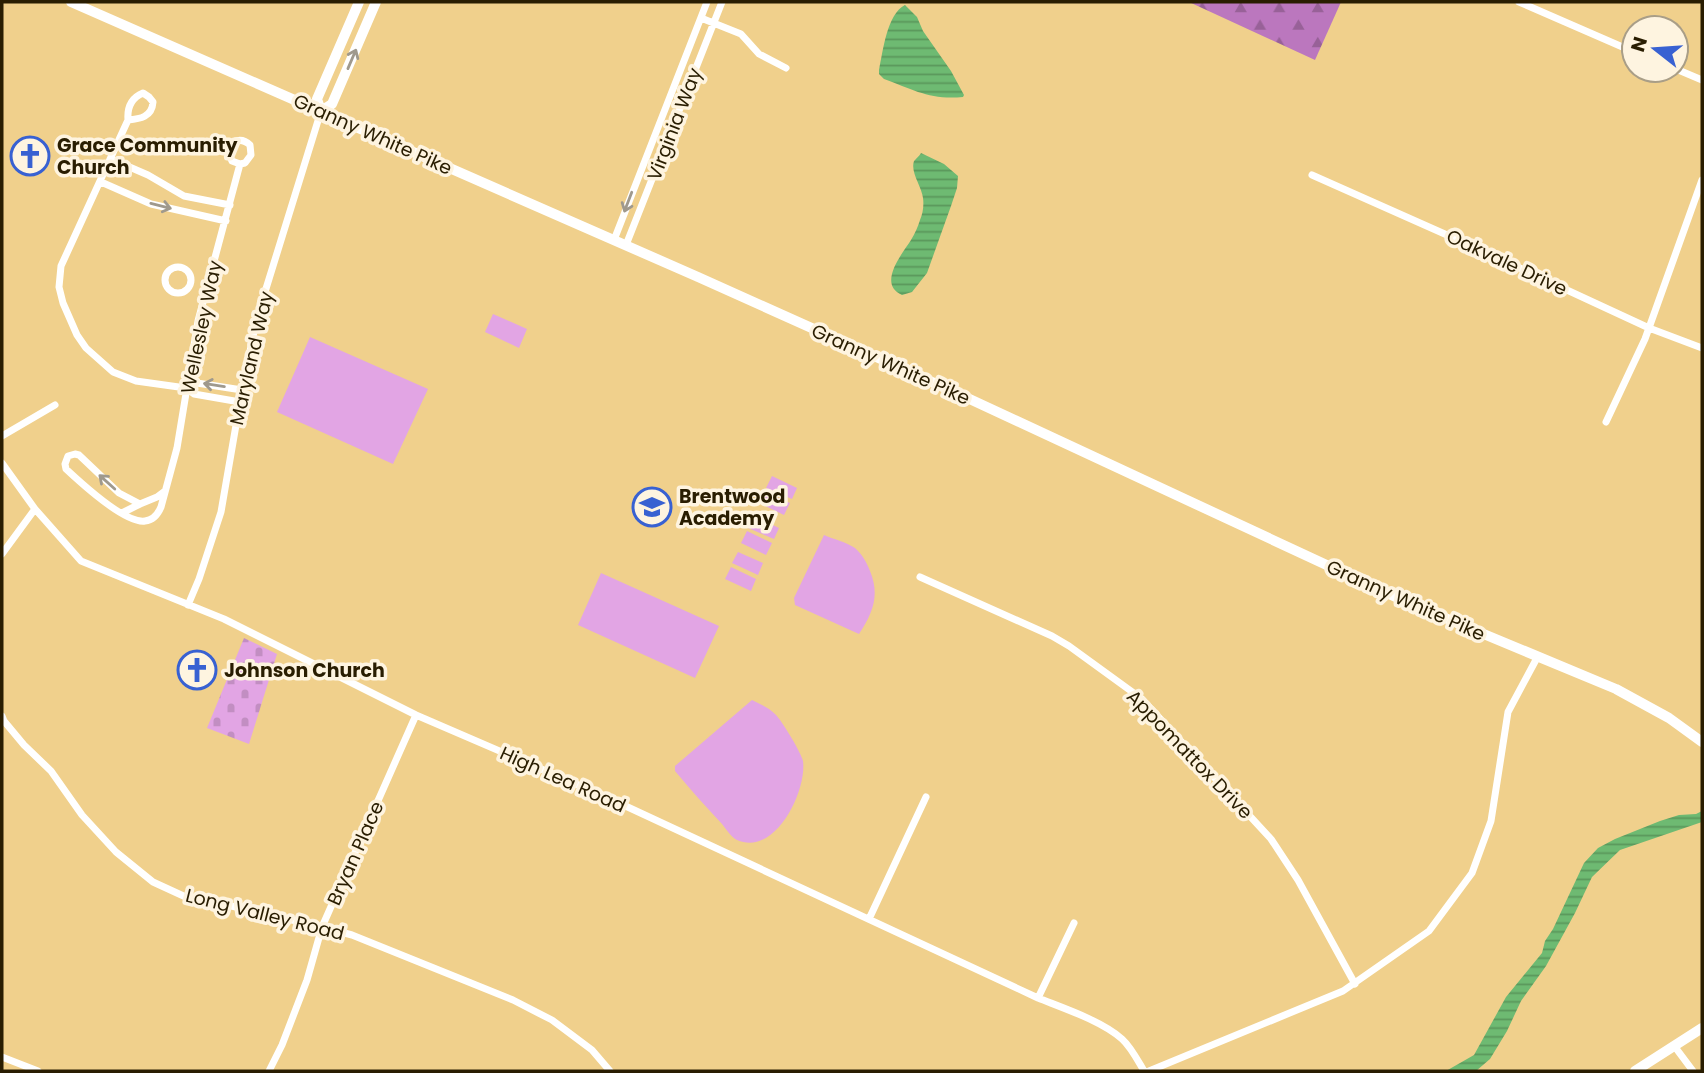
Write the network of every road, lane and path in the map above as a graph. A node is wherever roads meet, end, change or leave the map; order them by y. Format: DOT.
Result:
graph roads {
  1 [pos="71,2"];
  2 [pos="359,2"];
  3 [pos="376,2"];
  4 [pos="707,2"];
  5 [pos="722,2"];
  6 [pos="1519,2"];
  7 [pos="701,18"];
  8 [pos="713,23"];
  9 [pos="1620,46"];
  10 [pos="786,68"];
  11 [pos="321,111"];
  12 [pos="128,120"];
  13 [pos="111,159"];
  14 [pos="240,164"];
  15 [pos="1312,175"];
  16 [pos="1702,180"];
  17 [pos="101,182"];
  18 [pos="230,205"];
  19 [pos="226,221"];
  20 [pos="614,240"];
  21 [pos="626,245"];
  22 [pos="190,283"];
  23 [pos="207,288"];
  24 [pos="1649,328"];
  25 [pos="1702,348"];
  26 [pos="186,388"];
  27 [pos="243,390"];
  28 [pos="240,402"];
  29 [pos="55,405"];
  30 [pos="1606,422"];
  31 [pos="2,436"];
  32 [pos="2,463"];
  33 [pos="165,491"];
  34 [pos="140,504"];
  35 [pos="35,509"];
  36 [pos="122,513"];
  37 [pos="2,554"];
  38 [pos="920,577"];
  39 [pos="188,605"];
  40 [pos="1538,656"];
  41 [pos="416,715"];
  42 [pos="2,716"];
  43 [pos="1702,742"];
  44 [pos="926,797"];
  45 [pos="869,919"];
  46 [pos="1073,923"];
  47 [pos="322,926"];
  48 [pos="1355,984"];
  49 [pos="1038,998"];
  50 [pos="1702,1028"];
  51 [pos="1675,1047"];
  52 [pos="2,1058"];
  53 [pos="37,1071"];
  54 [pos="269,1071"];
  55 [pos="610,1071"];
  56 [pos="1146,1071"];
  57 [pos="1635,1071"];
  58 [pos="1693,1071"];
  1 -- 11 [label="main road, Granny White Pike"];
  2 -- 11 [label="main road, Maryland Way"];
  11 -- 3 [label="main road, Maryland Way, one-way"];
  4 -- 7 [label="street, Virginia Way"];
  5 -- 8 [label="street, Virginia Way"];
  6 -- 9 [label="street"];
  7 -- 8 [label="street"];
  7 -- 20 [label="street, Virginia Way, one-way"];
  8 -- 10 [label="street"];
  8 -- 21 [label="street, Virginia Way"];
  11 -- 20 [label="main road, Granny White Pike"];
  11 -- 27 [label="street, Maryland Way"];
  12 -- 13 [label="street"];
  13 -- 17 [label="street"];
  13 -- 18 [label="street"];
  14 -- 18 [label="street, Wellesley Way"];
  15 -- 24 [label="street, Oakvale Drive"];
  16 -- 24 [label="street"];
  17 -- 19 [label="street, one-way"];
  17 -- 26 [label="street"];
  18 -- 19 [label="street, Wellesley Way"];
  19 -- 23 [label="street, Wellesley Way"];
  20 -- 21 [label="main road, Granny White Pike"];
  21 -- 40 [label="main road, Granny White Pike"];
  22 -- 23 [label="street"];
  23 -- 26 [label="street, Wellesley Way"];
  24 -- 25 [label="street, Oakvale Drive"];
  24 -- 30 [label="street"];
  27 -- 26 [label="street, one-way"];
  26 -- 28 [label="street"];
  26 -- 33 [label="street, Wellesley Way"];
  27 -- 28 [label="street, Maryland Way"];
  28 -- 39 [label="street, Maryland Way"];
  29 -- 31 [label="street"];
  32 -- 35 [label="street, High Lea Road"];
  33 -- 34 [label="street"];
  33 -- 36 [label="street, Wellesley Way"];
  34 -- 36 [label="street"];
  34 -- 36 [label="street, Wellesley Way, one-way"];
  35 -- 37 [label="street"];
  35 -- 39 [label="street, High Lea Road"];
  38 -- 48 [label="street, Appomattox Drive"];
  39 -- 41 [label="street, High Lea Road"];
  40 -- 43 [label="main road, Granny White Pike"];
  40 -- 48 [label="street"];
  41 -- 45 [label="street, High Lea Road"];
  41 -- 47 [label="street, Bryan Place"];
  42 -- 47 [label="street, Long Valley Road"];
  44 -- 45 [label="street"];
  45 -- 49 [label="street, High Lea Road"];
  46 -- 49 [label="street"];
  47 -- 54 [label="street, Bryan Place"];
  47 -- 55 [label="street, Long Valley Road"];
  48 -- 56 [label="street"];
  49 -- 56 [label="street, High Lea Road"];
  50 -- 51 [label="main road"];
  51 -- 57 [label="main road"];
  51 -- 58 [label="street"];
  52 -- 53 [label="street"];
}
